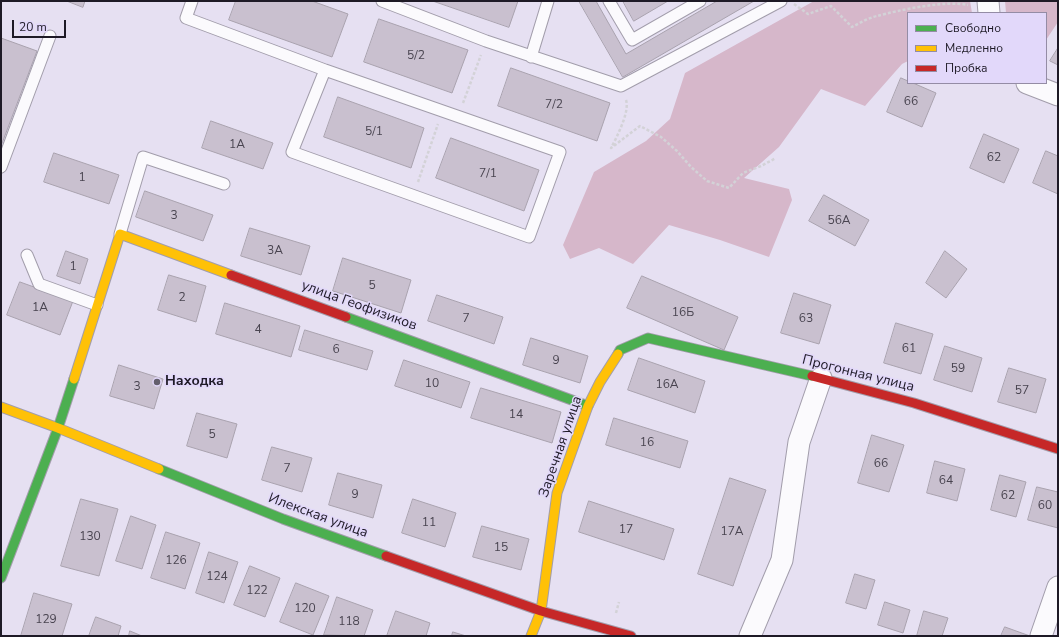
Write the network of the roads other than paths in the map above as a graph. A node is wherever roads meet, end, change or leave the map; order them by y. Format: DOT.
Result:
graph roads {
  1 [pos="192,1"];
  2 [pos="382,1"];
  3 [pos="548,1"];
  4 [pos="609,1"];
  5 [pos="700,1"];
  6 [pos="781,1"];
  7 [pos="50,36"];
  8 [pos="531,57"];
  9 [pos="325,70"];
  10 [pos="1030,84"];
  11 [pos="1058,95"];
  12 [pos="1,167"];
  13 [pos="224,184"];
  14 [pos="120,234"];
  15 [pos="27,255"];
  16 [pos="97,305"];
  17 [pos="648,338"];
  18 [pos="821,378"];
  19 [pos="588,406"];
  20 [pos="1,407"];
  21 [pos="58,428"];
  22 [pos="1058,449"];
  23 [pos="1,578"];
  24 [pos="1058,587"];
  25 [pos="541,611"];
  26 [pos="531,636"];
  27 [pos="632,636"];
  28 [pos="750,636"];
  29 [pos="1040,636"];
  1 -- 9 [label="lane"];
  2 -- 8 [label="lane"];
  3 -- 8 [label="lane"];
  4 -- 5 [label="lane"];
  6 -- 8 [label="lane"];
  7 -- 12 [label="lane"];
  9 -- 9 [label="lane"];
  10 -- 11 [label="street"];
  13 -- 14 [label="lane"];
  14 -- 16 [label="street"];
  14 -- 19 [label="street, улица Геофизиков"];
  15 -- 16 [label="lane"];
  16 -- 21 [label="street"];
  17 -- 18 [label="street, Прогонная улица"];
  17 -- 19 [label="street, Заречная улица"];
  18 -- 22 [label="street, Прогонная улица"];
  18 -- 28 [label="street"];
  19 -- 25 [label="street, Заречная улица"];
  20 -- 21 [label="street, Илекская улица"];
  21 -- 23 [label="street"];
  21 -- 25 [label="street, Илекская улица"];
  24 -- 29 [label="street"];
  25 -- 26 [label="street, Заречная улица"];
  25 -- 27 [label="street, Илекская улица"];
}
